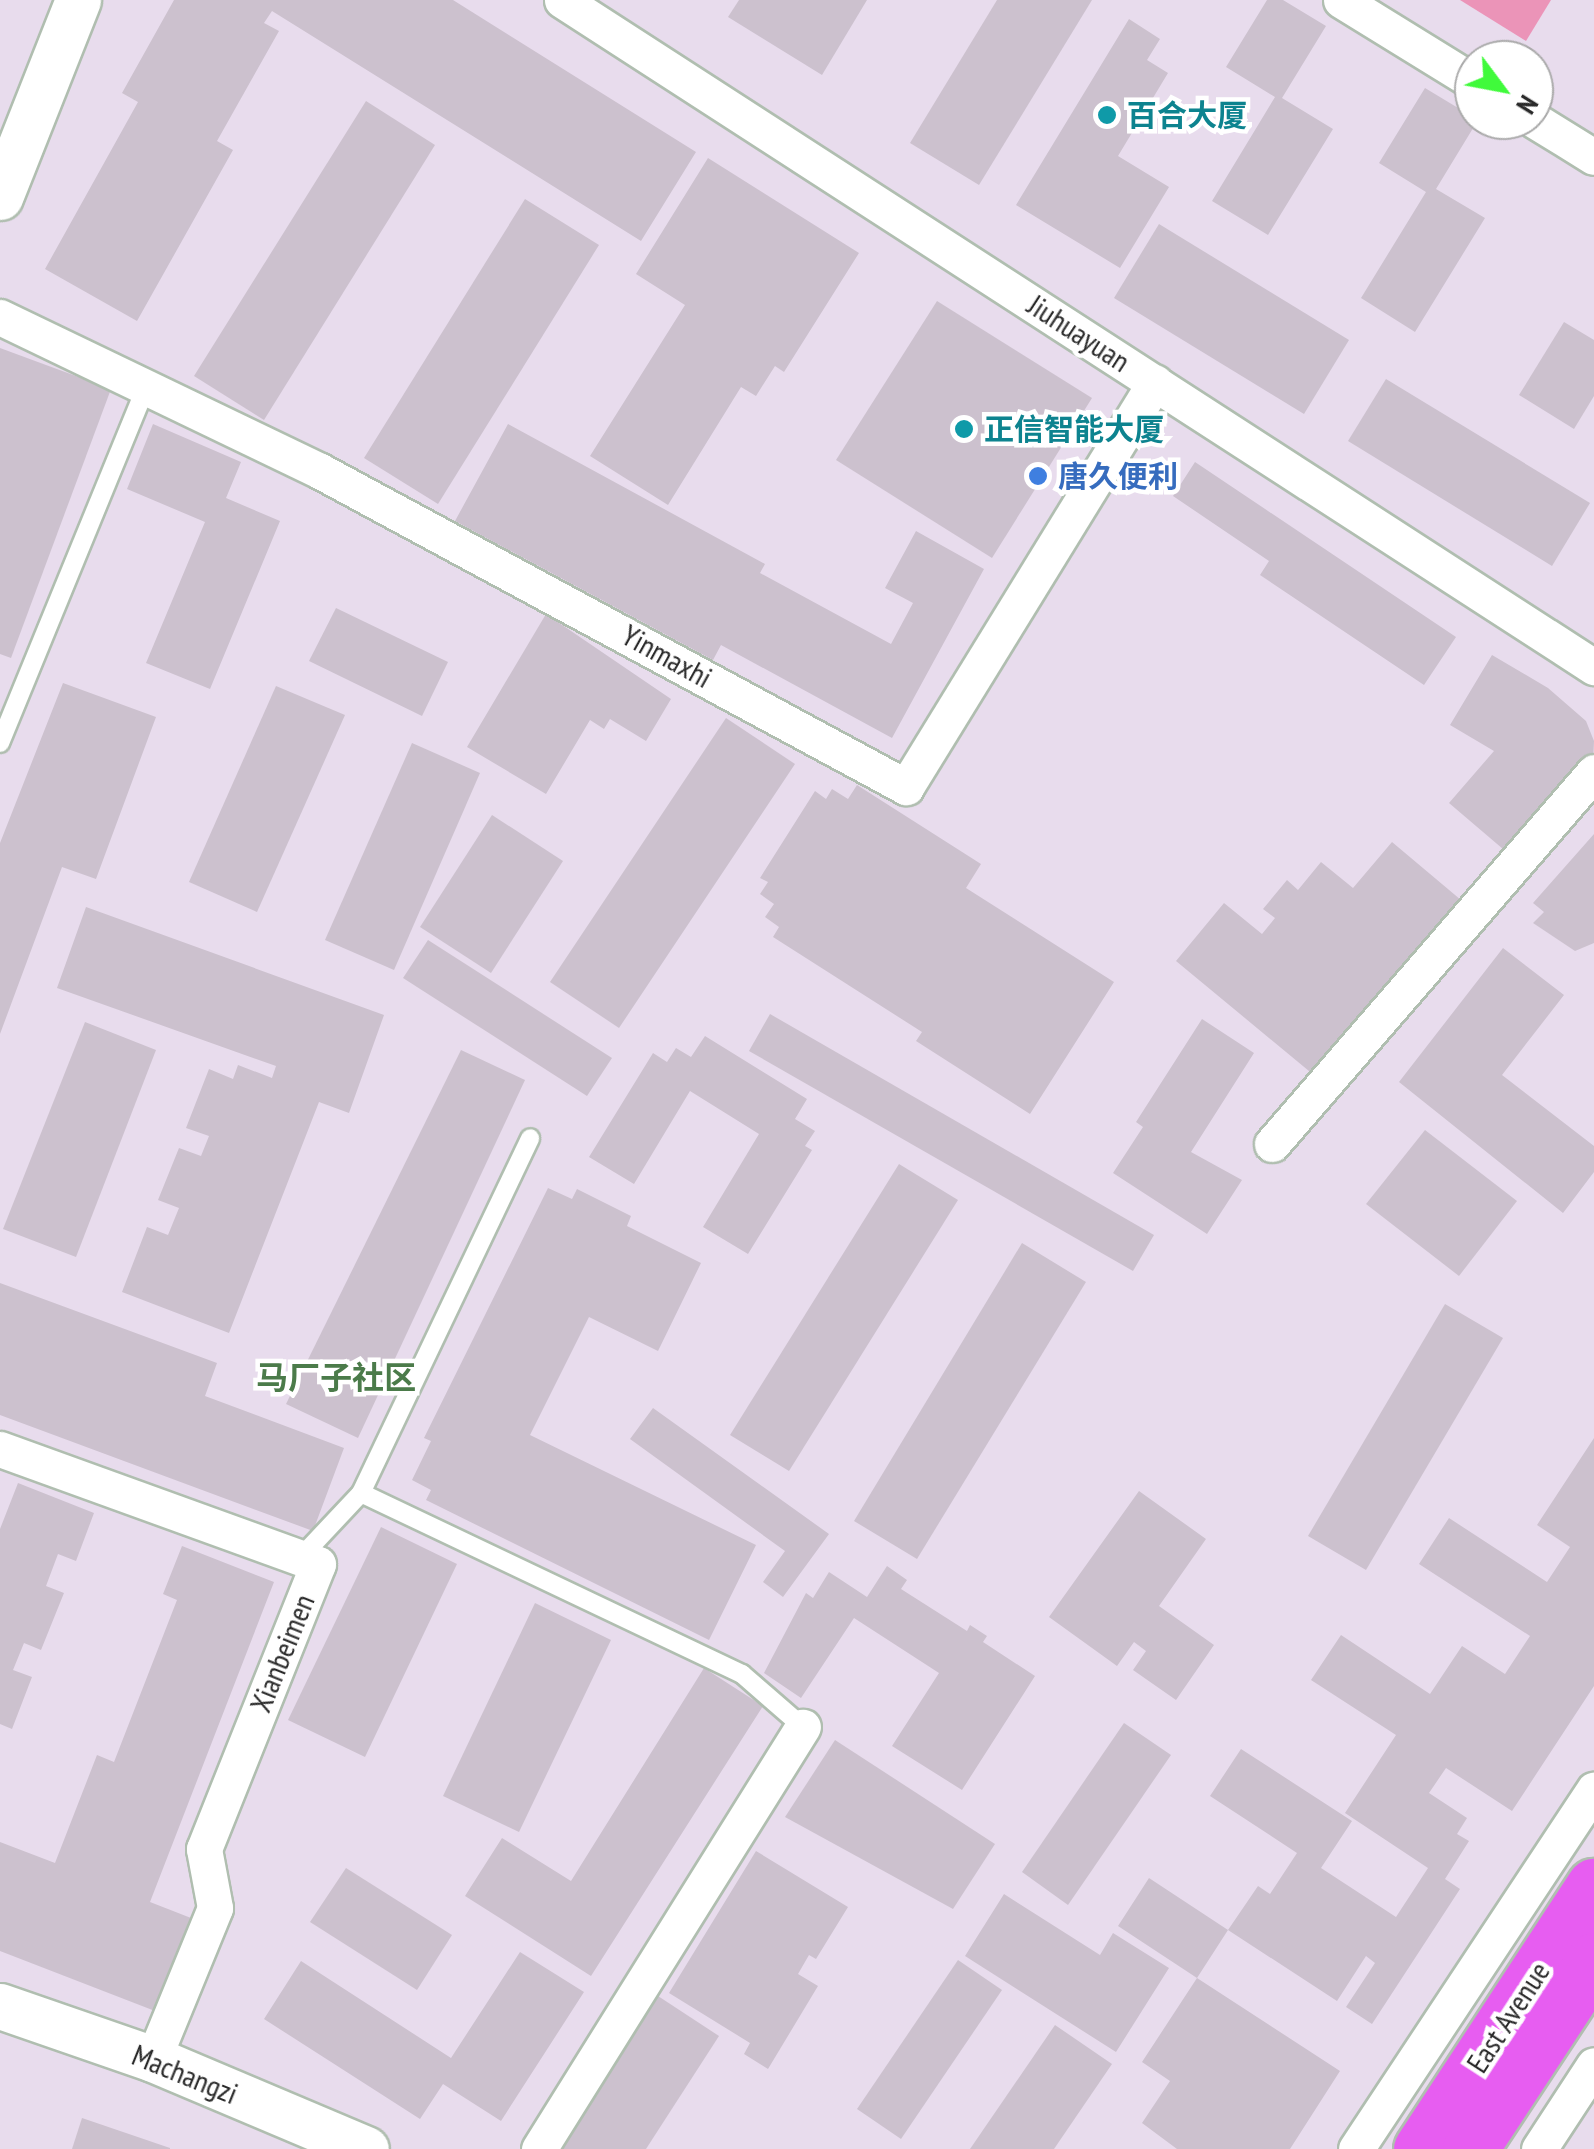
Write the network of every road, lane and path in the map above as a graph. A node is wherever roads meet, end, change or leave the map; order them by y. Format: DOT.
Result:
graph roads {
  1 [pos="78,0"];
  2 [pos="562,0"];
  3 [pos="1342,0"];
  4 [pos="1454,70"];
  5 [pos="1554,132"];
  6 [pos="1594,157"];
  7 [pos="0,198"];
  8 [pos="0,317"];
  9 [pos="1155,382"];
  10 [pos="146,387"];
  11 [pos="1594,667"];
  12 [pos="0,742"];
  13 [pos="1594,772"];
  14 [pos="530,1138"];
  15 [pos="1272,1144"];
  16 [pos="0,1449"];
  17 [pos="360,1493"];
  18 [pos="300,1558"];
  19 [pos="803,1728"];
  20 [pos="1594,1790"];
  21 [pos="1594,1886"];
  22 [pos="1594,1960"];
  23 [pos="0,2006"];
  24 [pos="154,2060"];
  25 [pos="1594,2064"];
  26 [pos="366,2149"];
  27 [pos="539,2149"];
  28 [pos="1356,2149"];
  29 [pos="1422,2149"];
  30 [pos="1470,2149"];
  31 [pos="1539,2149"];
  1 -- 7 [label="street"];
  2 -- 9 [label="street, Jiuhuayuan"];
  3 -- 4 [label="street"];
  5 -- 6 [label="street"];
  8 -- 10 [label="street, Yinmaxhi"];
  9 -- 10 [label="street, Yinmaxhi"];
  9 -- 11 [label="street, Jiuhuayuan"];
  10 -- 12 [label="lane"];
  13 -- 15 [label="street"];
  14 -- 17 [label="lane"];
  16 -- 18 [label="street, Xianbeimen"];
  17 -- 18 [label="lane"];
  17 -- 19 [label="lane"];
  18 -- 24 [label="street, Xianbeimen"];
  19 -- 27 [label="street"];
  20 -- 28 [label="street"];
  21 -- 29 [label="main road, East Avenue"];
  22 -- 30 [label="main road, East Avenue"];
  23 -- 24 [label="street, Machangzi"];
  24 -- 26 [label="street, Machangzi"];
  25 -- 31 [label="street"];
}
